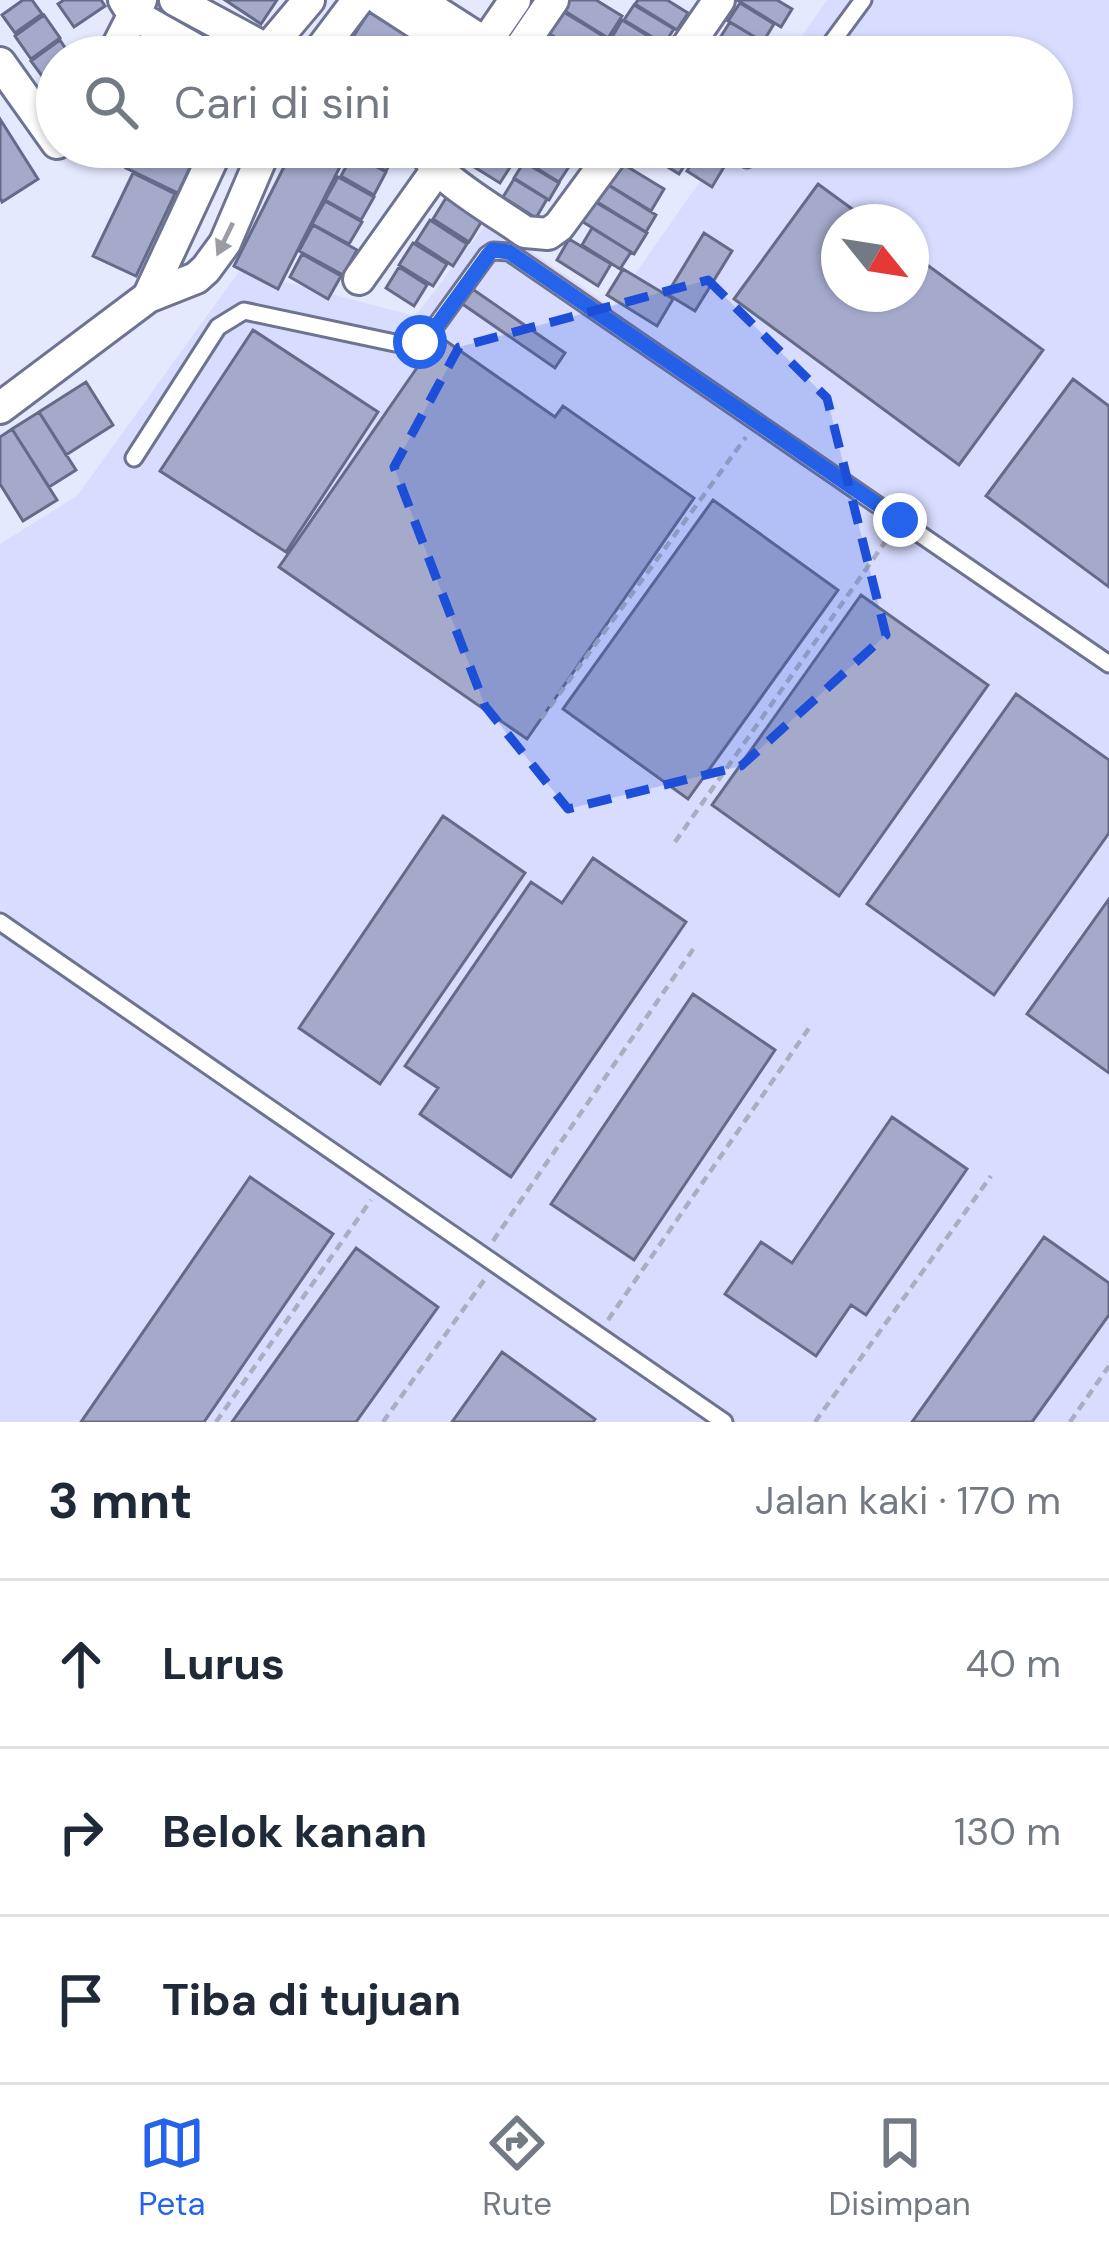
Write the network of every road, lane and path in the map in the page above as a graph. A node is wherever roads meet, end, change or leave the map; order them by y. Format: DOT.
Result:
graph roads {
  1 [pos="175,0"];
  2 [pos="309,0"];
  3 [pos="358,0"];
  4 [pos="381,0"];
  5 [pos="418,0"];
  6 [pos="515,0"];
  7 [pos="553,0"];
  8 [pos="719,0"];
  9 [pos="862,0"];
  10 [pos="132,5"];
  11 [pos="120,36"];
  12 [pos="178,36"];
  13 [pos="235,36"];
  14 [pos="278,36"];
  15 [pos="331,36"];
  16 [pos="454,36"];
  17 [pos="467,36"];
  18 [pos="499,36"];
  19 [pos="512,36"];
  20 [pos="694,36"];
  21 [pos="836,36"];
  22 [pos="0,63"];
  23 [pos="36,114"];
  24 [pos="208,168"];
  25 [pos="257,168"];
  26 [pos="430,168"];
  27 [pos="453,168"];
  28 [pos="602,168"];
  29 [pos="359,279"];
  30 [pos="148,297"];
  31 [pos="3,397"];
  32 [pos="757,422"];
  33 [pos="134,458"];
  34 [pos="900,520"];
  35 [pos="1109,664"];
  36 [pos="541,719"];
  37 [pos="675,842"];
  38 [pos="0,922"];
  39 [pos="696,945"];
  40 [pos="809,1028"];
  41 [pos="991,1175"];
  42 [pos="382,1186"];
  43 [pos="489,1260"];
  44 [pos="598,1335"];
  45 [pos="1109,1366"];
  46 [pos="216,1422"];
  47 [pos="383,1422"];
  48 [pos="724,1422"];
  49 [pos="815,1422"];
  50 [pos="1070,1422"];
  1 -- 13 [label="street"];
  2 -- 14 [label="street"];
  3 -- 15 [label="street"];
  4 -- 16 [label="street"];
  5 -- 17 [label="street"];
  6 -- 18 [label="street"];
  7 -- 19 [label="street"];
  8 -- 20 [label="street"];
  9 -- 21 [label="lane"];
  10 -- 11 [label="street"];
  10 -- 12 [label="street"];
  22 -- 23 [label="street"];
  24 -- 30 [label="street"];
  25 -- 30 [label="street, one-way"];
  26 -- 29 [label="street"];
  27 -- 28 [label="street"];
  30 -- 31 [label="street"];
  32 -- 33 [label="lane"];
  32 -- 34 [label="lane"];
  32 -- 36 [label="path"];
  34 -- 35 [label="lane"];
  34 -- 37 [label="path"];
  38 -- 42 [label="lane"];
  39 -- 43 [label="path"];
  40 -- 44 [label="path"];
  41 -- 49 [label="path"];
  42 -- 43 [label="lane"];
  42 -- 46 [label="path"];
  43 -- 44 [label="lane"];
  43 -- 47 [label="path"];
  44 -- 48 [label="lane"];
  45 -- 50 [label="path"];
}
